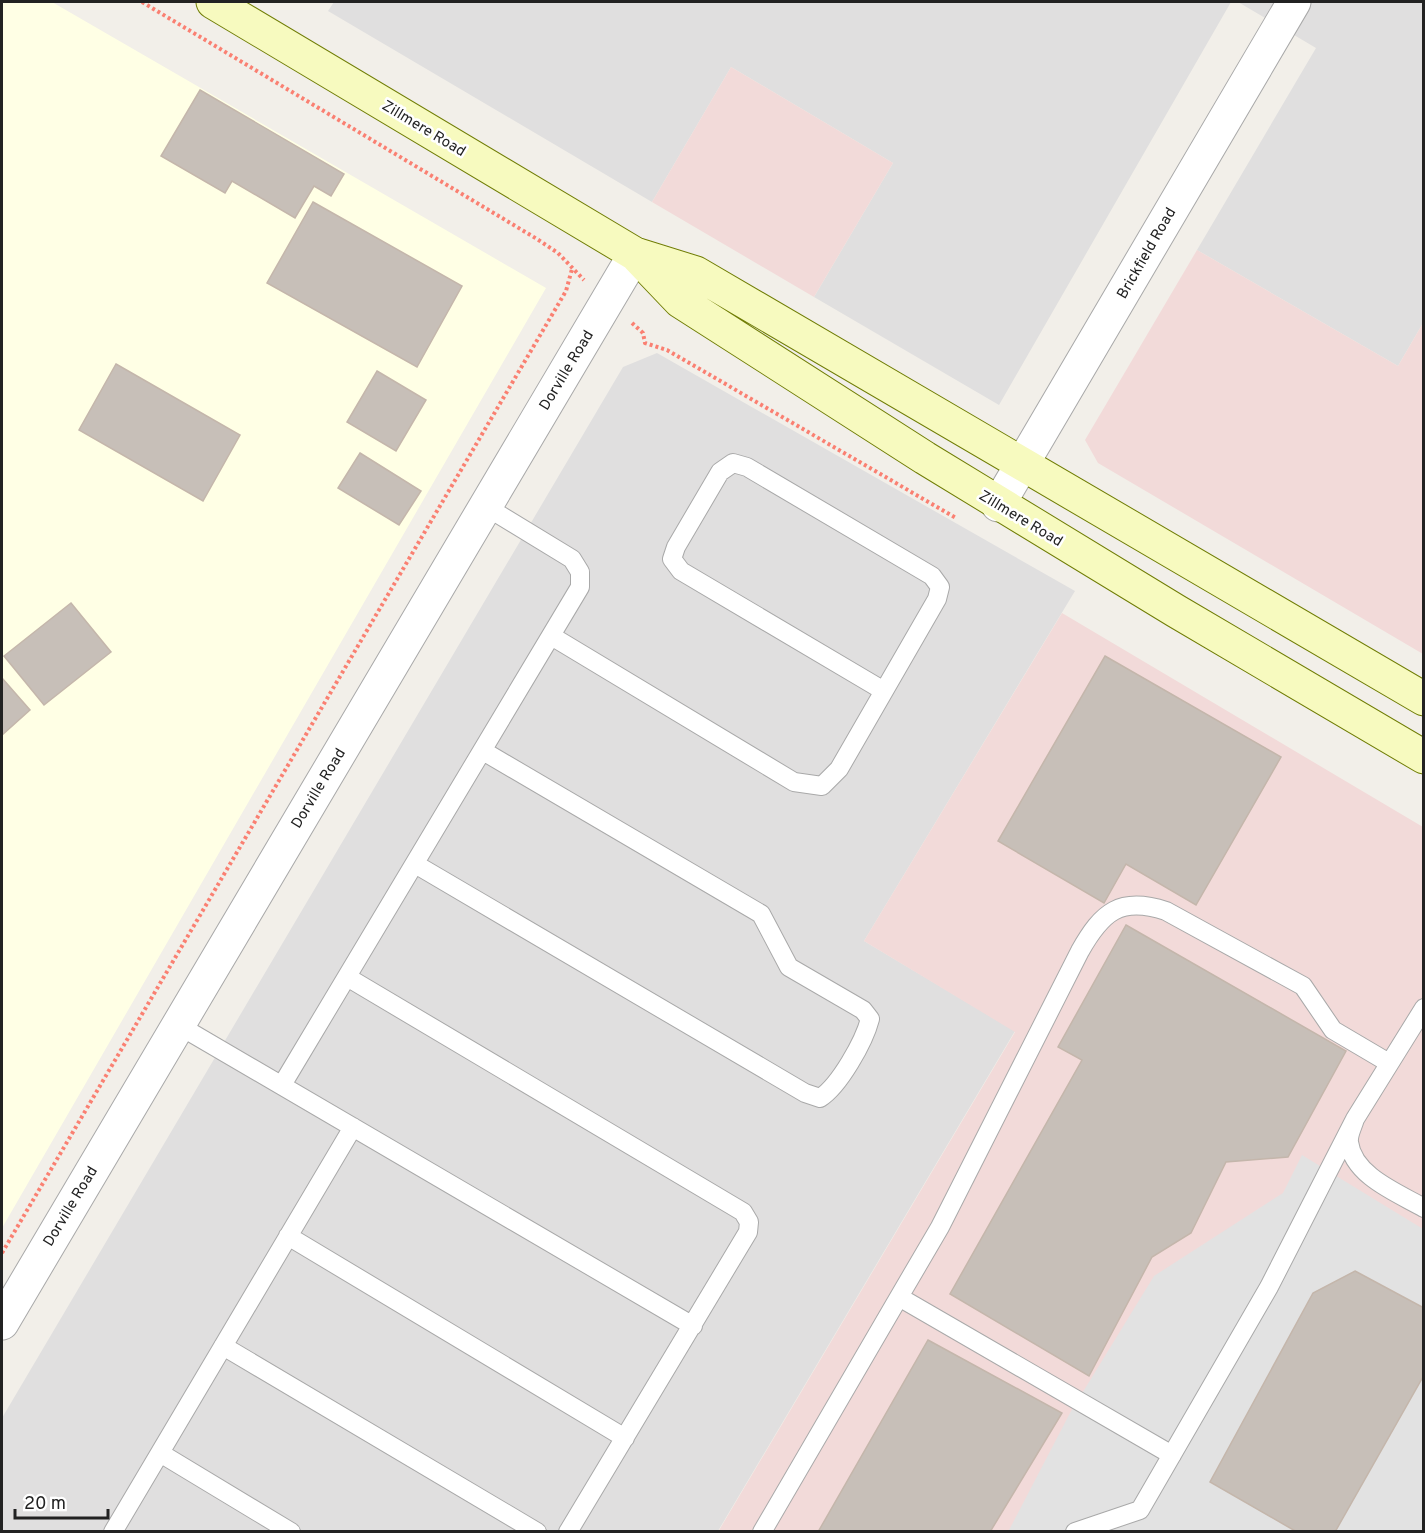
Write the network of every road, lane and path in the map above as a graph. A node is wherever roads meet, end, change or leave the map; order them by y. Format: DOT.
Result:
graph roads {
  1 [pos="142,2"];
  2 [pos="213,2"];
  3 [pos="1294,2"];
  4 [pos="635,254"];
  5 [pos="1023,465"];
  6 [pos="998,505"];
  7 [pos="484,506"];
  8 [pos="553,637"];
  9 [pos="884,691"];
  10 [pos="1424,699"];
  11 [pos="483,751"];
  12 [pos="1424,757"];
  13 [pos="415,864"];
  14 [pos="347,977"];
  15 [pos="1424,1008"];
  16 [pos="178,1024"];
  17 [pos="1389,1063"];
  18 [pos="282,1085"];
  19 [pos="1355,1119"];
  20 [pos="353,1127"];
  21 [pos="1424,1208"];
  22 [pos="288,1236"];
  23 [pos="2,1253"];
  24 [pos="898,1297"];
  25 [pos="2,1323"];
  26 [pos="693,1326"];
  27 [pos="223,1346"];
  28 [pos="625,1438"];
  29 [pos="160,1453"];
  30 [pos="1172,1455"];
  31 [pos="113,1532"];
  32 [pos="291,1532"];
  33 [pos="537,1532"];
  34 [pos="568,1532"];
  35 [pos="762,1532"];
  36 [pos="1075,1532"];
  1 -- 23 [label="path"];
  2 -- 4 [label="main road, Zillmere Road"];
  3 -- 5 [label="street, Brickfield Road"];
  4 -- 5 [label="main road, Zillmere Road"];
  4 -- 6 [label="main road, Zillmere Road"];
  4 -- 7 [label="street, Dorville Road"];
  5 -- 6 [label="street, Brickfield Road"];
  5 -- 10 [label="main road, Zillmere Road"];
  6 -- 12 [label="main road, Zillmere Road"];
  7 -- 8 [label="lane"];
  7 -- 16 [label="street, Dorville Road"];
  8 -- 9 [label="lane"];
  8 -- 11 [label="lane"];
  9 -- 9 [label="lane"];
  11 -- 13 [label="lane"];
  11 -- 13 [label="lane"];
  13 -- 14 [label="lane"];
  14 -- 18 [label="lane"];
  14 -- 26 [label="lane"];
  15 -- 17 [label="lane"];
  16 -- 18 [label="lane"];
  16 -- 25 [label="street, Dorville Road"];
  17 -- 19 [label="lane"];
  17 -- 24 [label="lane"];
  18 -- 20 [label="lane"];
  19 -- 21 [label="lane"];
  19 -- 30 [label="lane"];
  20 -- 22 [label="lane"];
  20 -- 26 [label="lane"];
  22 -- 27 [label="lane"];
  22 -- 28 [label="lane"];
  24 -- 30 [label="lane"];
  24 -- 35 [label="lane"];
  26 -- 28 [label="lane"];
  27 -- 29 [label="lane"];
  27 -- 33 [label="lane"];
  28 -- 34 [label="lane"];
  29 -- 31 [label="lane"];
  29 -- 32 [label="lane"];
  30 -- 36 [label="lane"];
}
